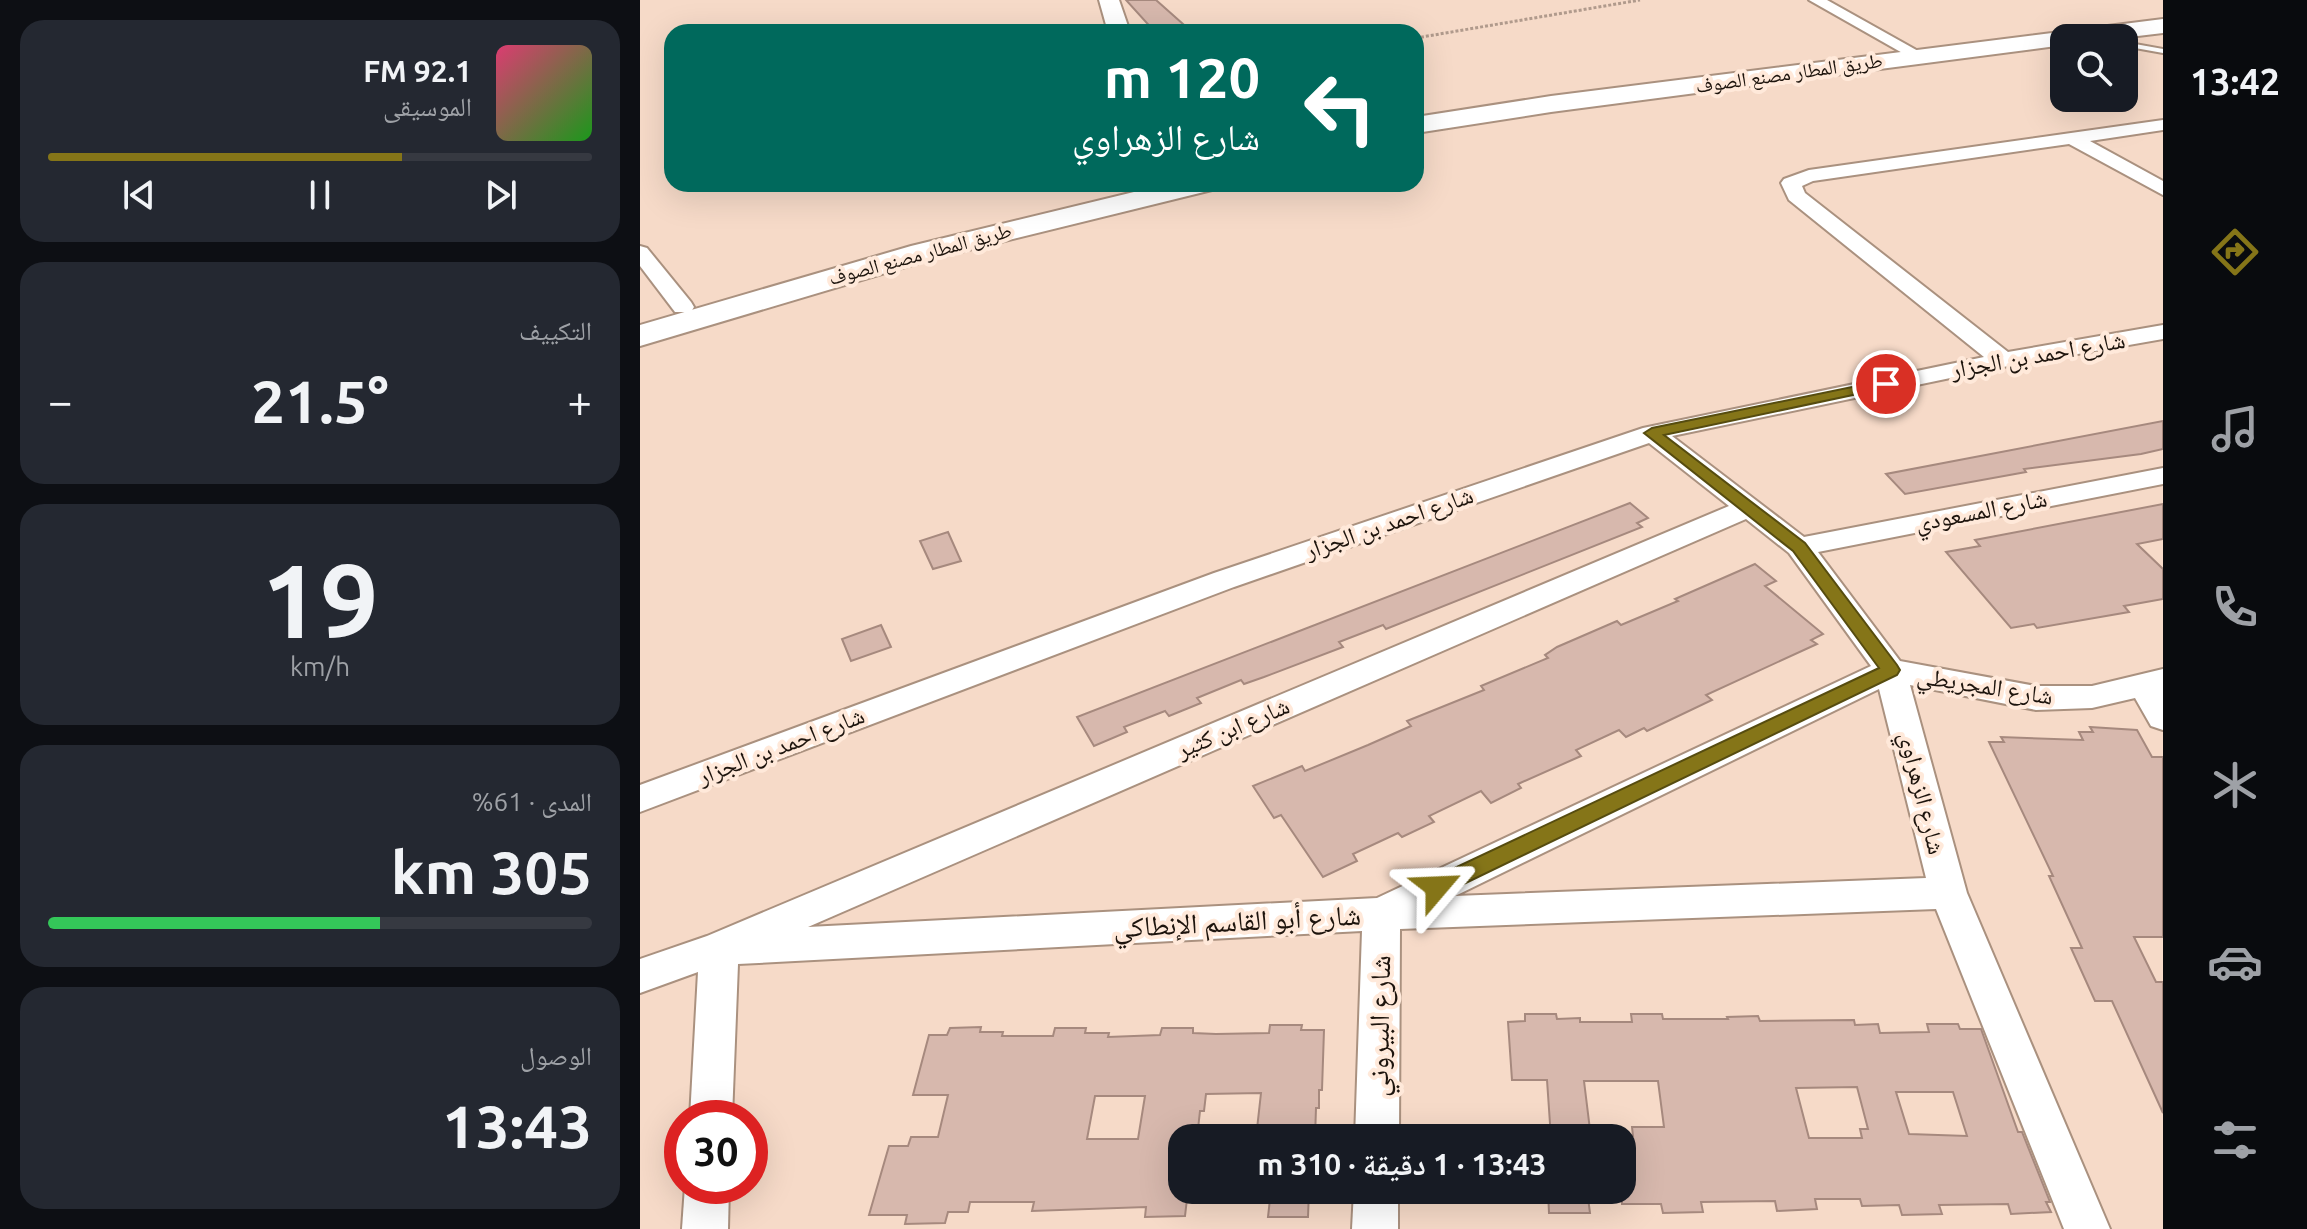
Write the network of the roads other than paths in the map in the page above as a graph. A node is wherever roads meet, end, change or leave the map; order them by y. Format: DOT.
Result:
graph roads {
  1 [pos="1109,0"];
  2 [pos="1816,0"];
  3 [pos="1116,24"];
  4 [pos="2162,30"];
  5 [pos="2138,38"];
  6 [pos="2138,46"];
  7 [pos="2163,51"];
  8 [pos="2050,53"];
  9 [pos="1919,56"];
  10 [pos="1424,124"];
  11 [pos="2163,125"];
  12 [pos="2072,138"];
  13 [pos="1424,139"];
  14 [pos="2163,189"];
  15 [pos="1105,192"];
  16 [pos="1169,192"];
  17 [pos="640,252"];
  18 [pos="683,307"];
  19 [pos="640,320"];
  20 [pos="2163,332"];
  21 [pos="640,336"];
  22 [pos="2003,360"];
  23 [pos="1652,433"];
  24 [pos="2163,476"];
  25 [pos="1747,509"];
  26 [pos="1799,547"];
  27 [pos="1890,670"];
  28 [pos="2154,682"];
  29 [pos="2163,718"];
  30 [pos="640,799"];
  31 [pos="1948,893"];
  32 [pos="1381,914"];
  33 [pos="719,948"];
  34 [pos="640,976"];
  35 [pos="712,1100"];
  36 [pos="1377,1124"];
  37 [pos="706,1204"];
  38 [pos="1376,1204"];
  39 [pos="705,1229"];
  40 [pos="1375,1229"];
  41 [pos="2087,1229"];
  1 -- 3 [label="street"];
  2 -- 9 [label="street"];
  4 -- 5 [label="highway, طريق المطار مصنع الصوف"];
  4 -- 9 [label="highway, طريق المطار مصنع الصوف"];
  6 -- 7 [label="lane"];
  8 -- 13 [label="highway, طريق المطار مصنع الصوف"];
  9 -- 10 [label="highway, طريق المطار مصنع الصوف"];
  11 -- 12 [label="street"];
  12 -- 14 [label="street"];
  12 -- 22 [label="street"];
  15 -- 18 [label="highway, طريق المطار مصنع الصوف"];
  16 -- 21 [label="highway, طريق المطار مصنع الصوف"];
  17 -- 18 [label="street"];
  18 -- 19 [label="highway, طريق المطار مصنع الصوف"];
  20 -- 22 [label="street, شارع احمد بن الجزار"];
  22 -- 23 [label="street, شارع احمد بن الجزار"];
  23 -- 25 [label="street, شارع الزهراوي"];
  23 -- 30 [label="street, شارع احمد بن الجزار"];
  24 -- 26 [label="street, شارع المسعودي"];
  25 -- 26 [label="street, شارع الزهراوي"];
  25 -- 33 [label="street, شارع ابن كثير"];
  26 -- 27 [label="street, شارع الزهراوي"];
  27 -- 28 [label="street, شارع المجريطي"];
  27 -- 31 [label="street, شارع الزهراوي"];
  27 -- 32 [label="street, شارع المجريطي"];
  28 -- 29 [label="street"];
  31 -- 32 [label="street, شارع أبو القاسم الإنطاكي"];
  31 -- 41 [label="street, شارع الزهراوي"];
  32 -- 33 [label="street, شارع أبو القاسم الإنطاكي"];
  32 -- 36 [label="street, شارع البيروني"];
  33 -- 34 [label="street"];
  33 -- 35 [label="street"];
  37 -- 39 [label="street"];
  38 -- 40 [label="street"];
}
